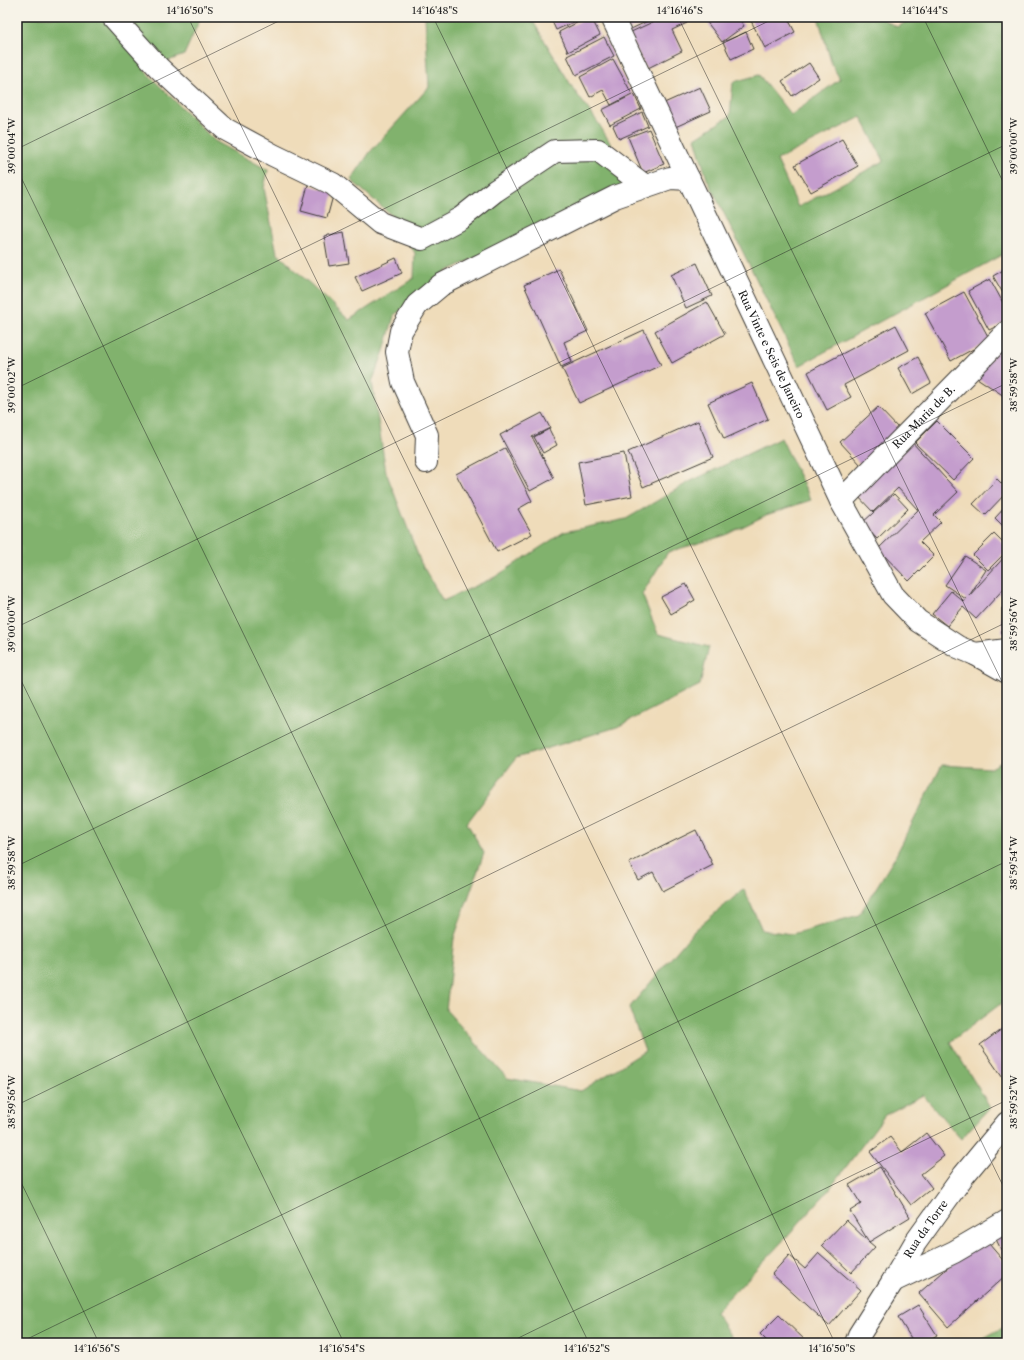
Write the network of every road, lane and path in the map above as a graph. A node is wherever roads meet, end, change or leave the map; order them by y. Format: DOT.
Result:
graph roads {
  1 [pos="113,17"];
  2 [pos="612,17"];
  3 [pos="689,179"];
  4 [pos="645,186"];
  5 [pos="1007,332"];
  6 [pos="426,462"];
  7 [pos="841,501"];
  8 [pos="1007,650"];
  9 [pos="975,654"];
  10 [pos="1007,672"];
  11 [pos="1007,1123"];
  12 [pos="1007,1221"];
  13 [pos="893,1281"];
  14 [pos="856,1343"];
  1 -- 4 [label="street"];
  2 -- 3 [label="street, Rua Vinte e Seis de Janeiro"];
  3 -- 4 [label="street"];
  3 -- 7 [label="street, Rua Vinte e Seis de Janeiro"];
  4 -- 6 [label="street"];
  5 -- 7 [label="street, Rua Maria de B."];
  7 -- 9 [label="street, Rua Vinte e Seis de Janeiro"];
  8 -- 9 [label="street"];
  9 -- 10 [label="street, Rua Vinte e Seis de Janeiro"];
  11 -- 13 [label="street, Rua da Torre"];
  12 -- 13 [label="street"];
  13 -- 14 [label="street, Rua da Torre"];
}
